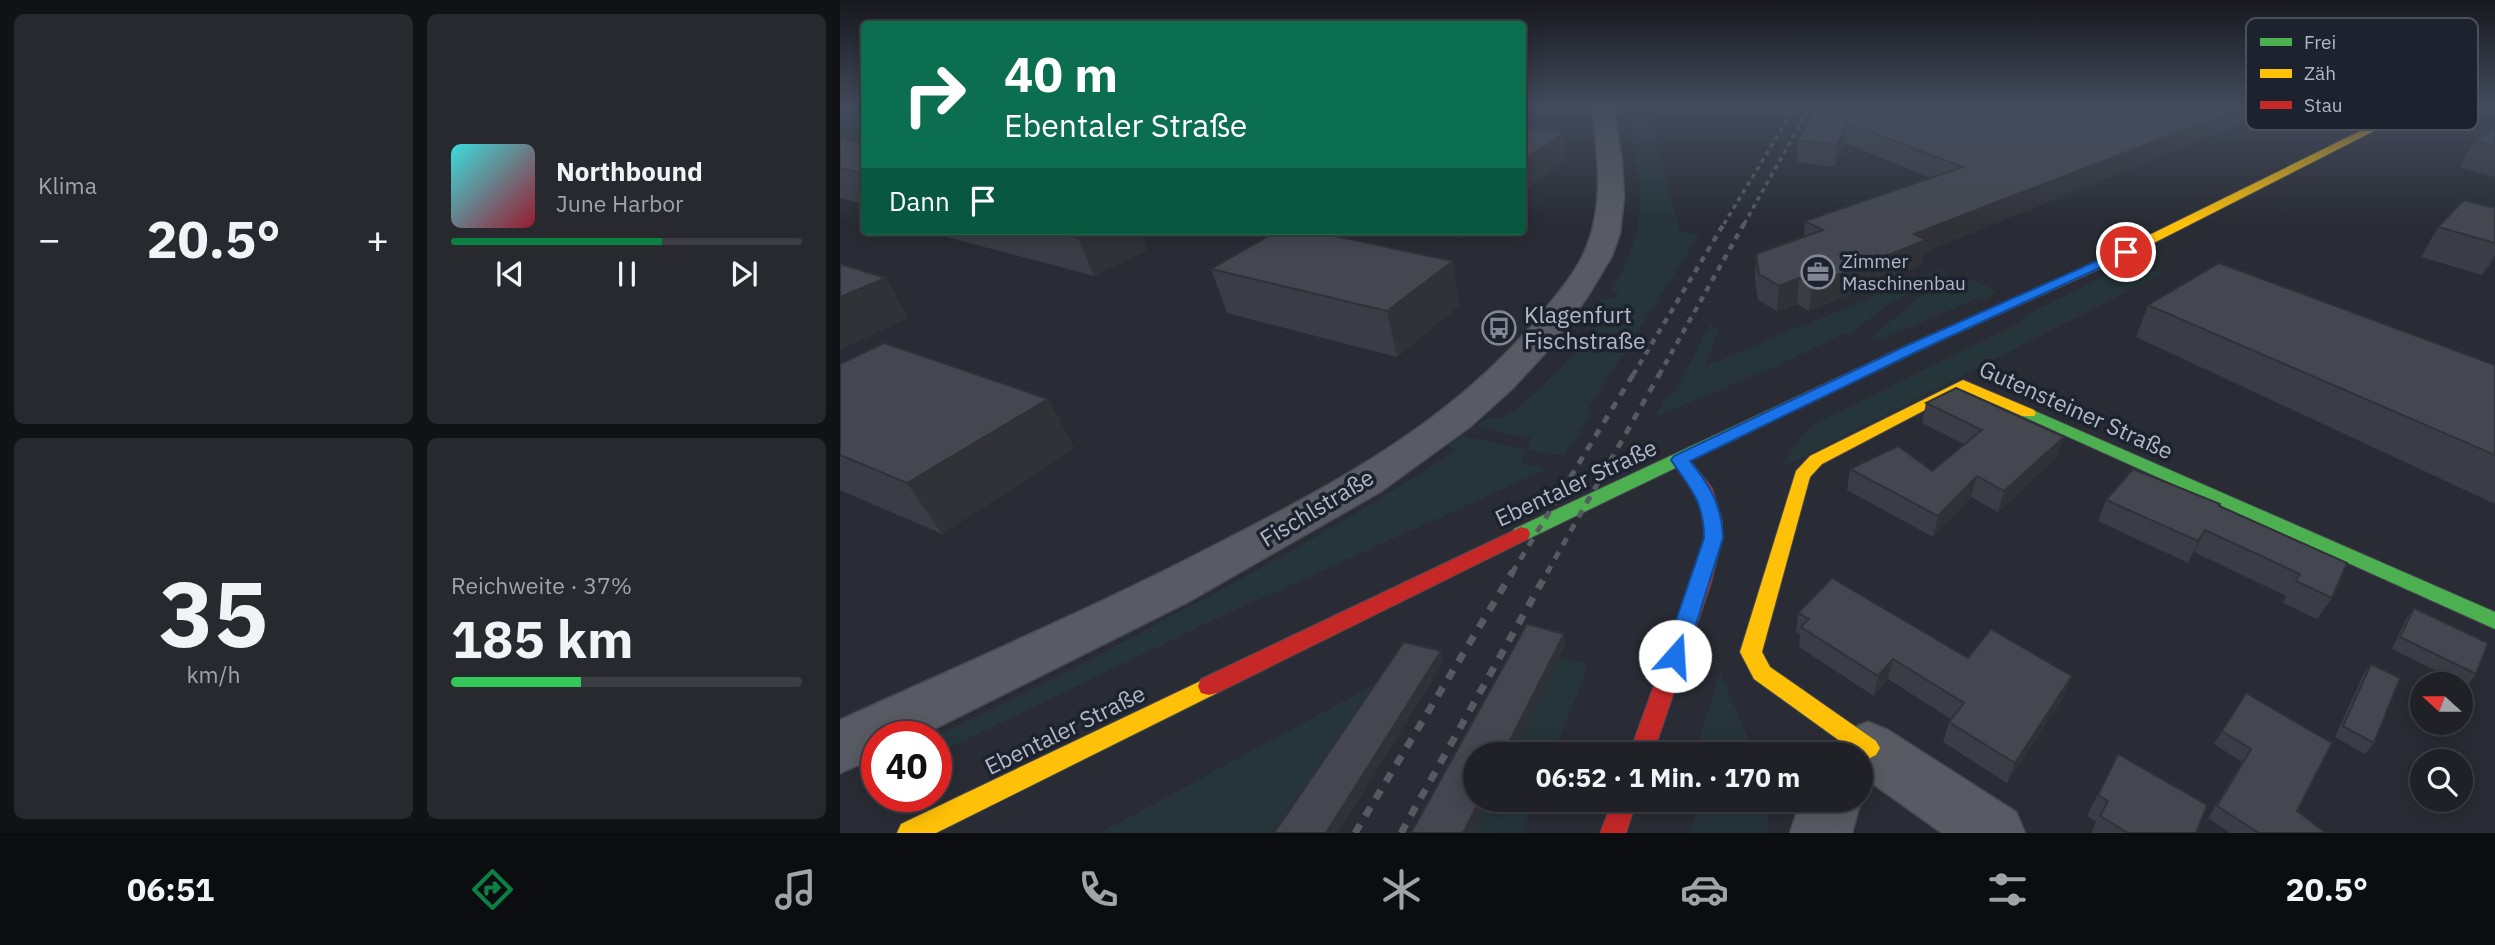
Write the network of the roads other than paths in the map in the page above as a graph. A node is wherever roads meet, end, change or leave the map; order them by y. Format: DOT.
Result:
graph roads {
  1 [pos="1608,146"];
  2 [pos="2339,146"];
  3 [pos="1680,460"];
  4 [pos="2495,621"];
  5 [pos="1645,742"];
  6 [pos="1850,742"];
  7 [pos="840,747"];
  8 [pos="1873,759"];
  9 [pos="1621,812"];
  10 [pos="1827,812"];
  11 [pos="909,833"];
  12 [pos="1613,833"];
  13 [pos="1821,833"];
  14 [pos="1994,833"];
  1 -- 7 [label="street, Fischlstraße"];
  2 -- 3 [label="main road, Ebentaler Straße"];
  3 -- 5 [label="main road"];
  3 -- 11 [label="main road, Ebentaler Straße"];
  4 -- 6 [label="main road, Gutensteiner Straße"];
  8 -- 14 [label="street"];
  9 -- 12 [label="main road"];
  10 -- 13 [label="street"];
}
